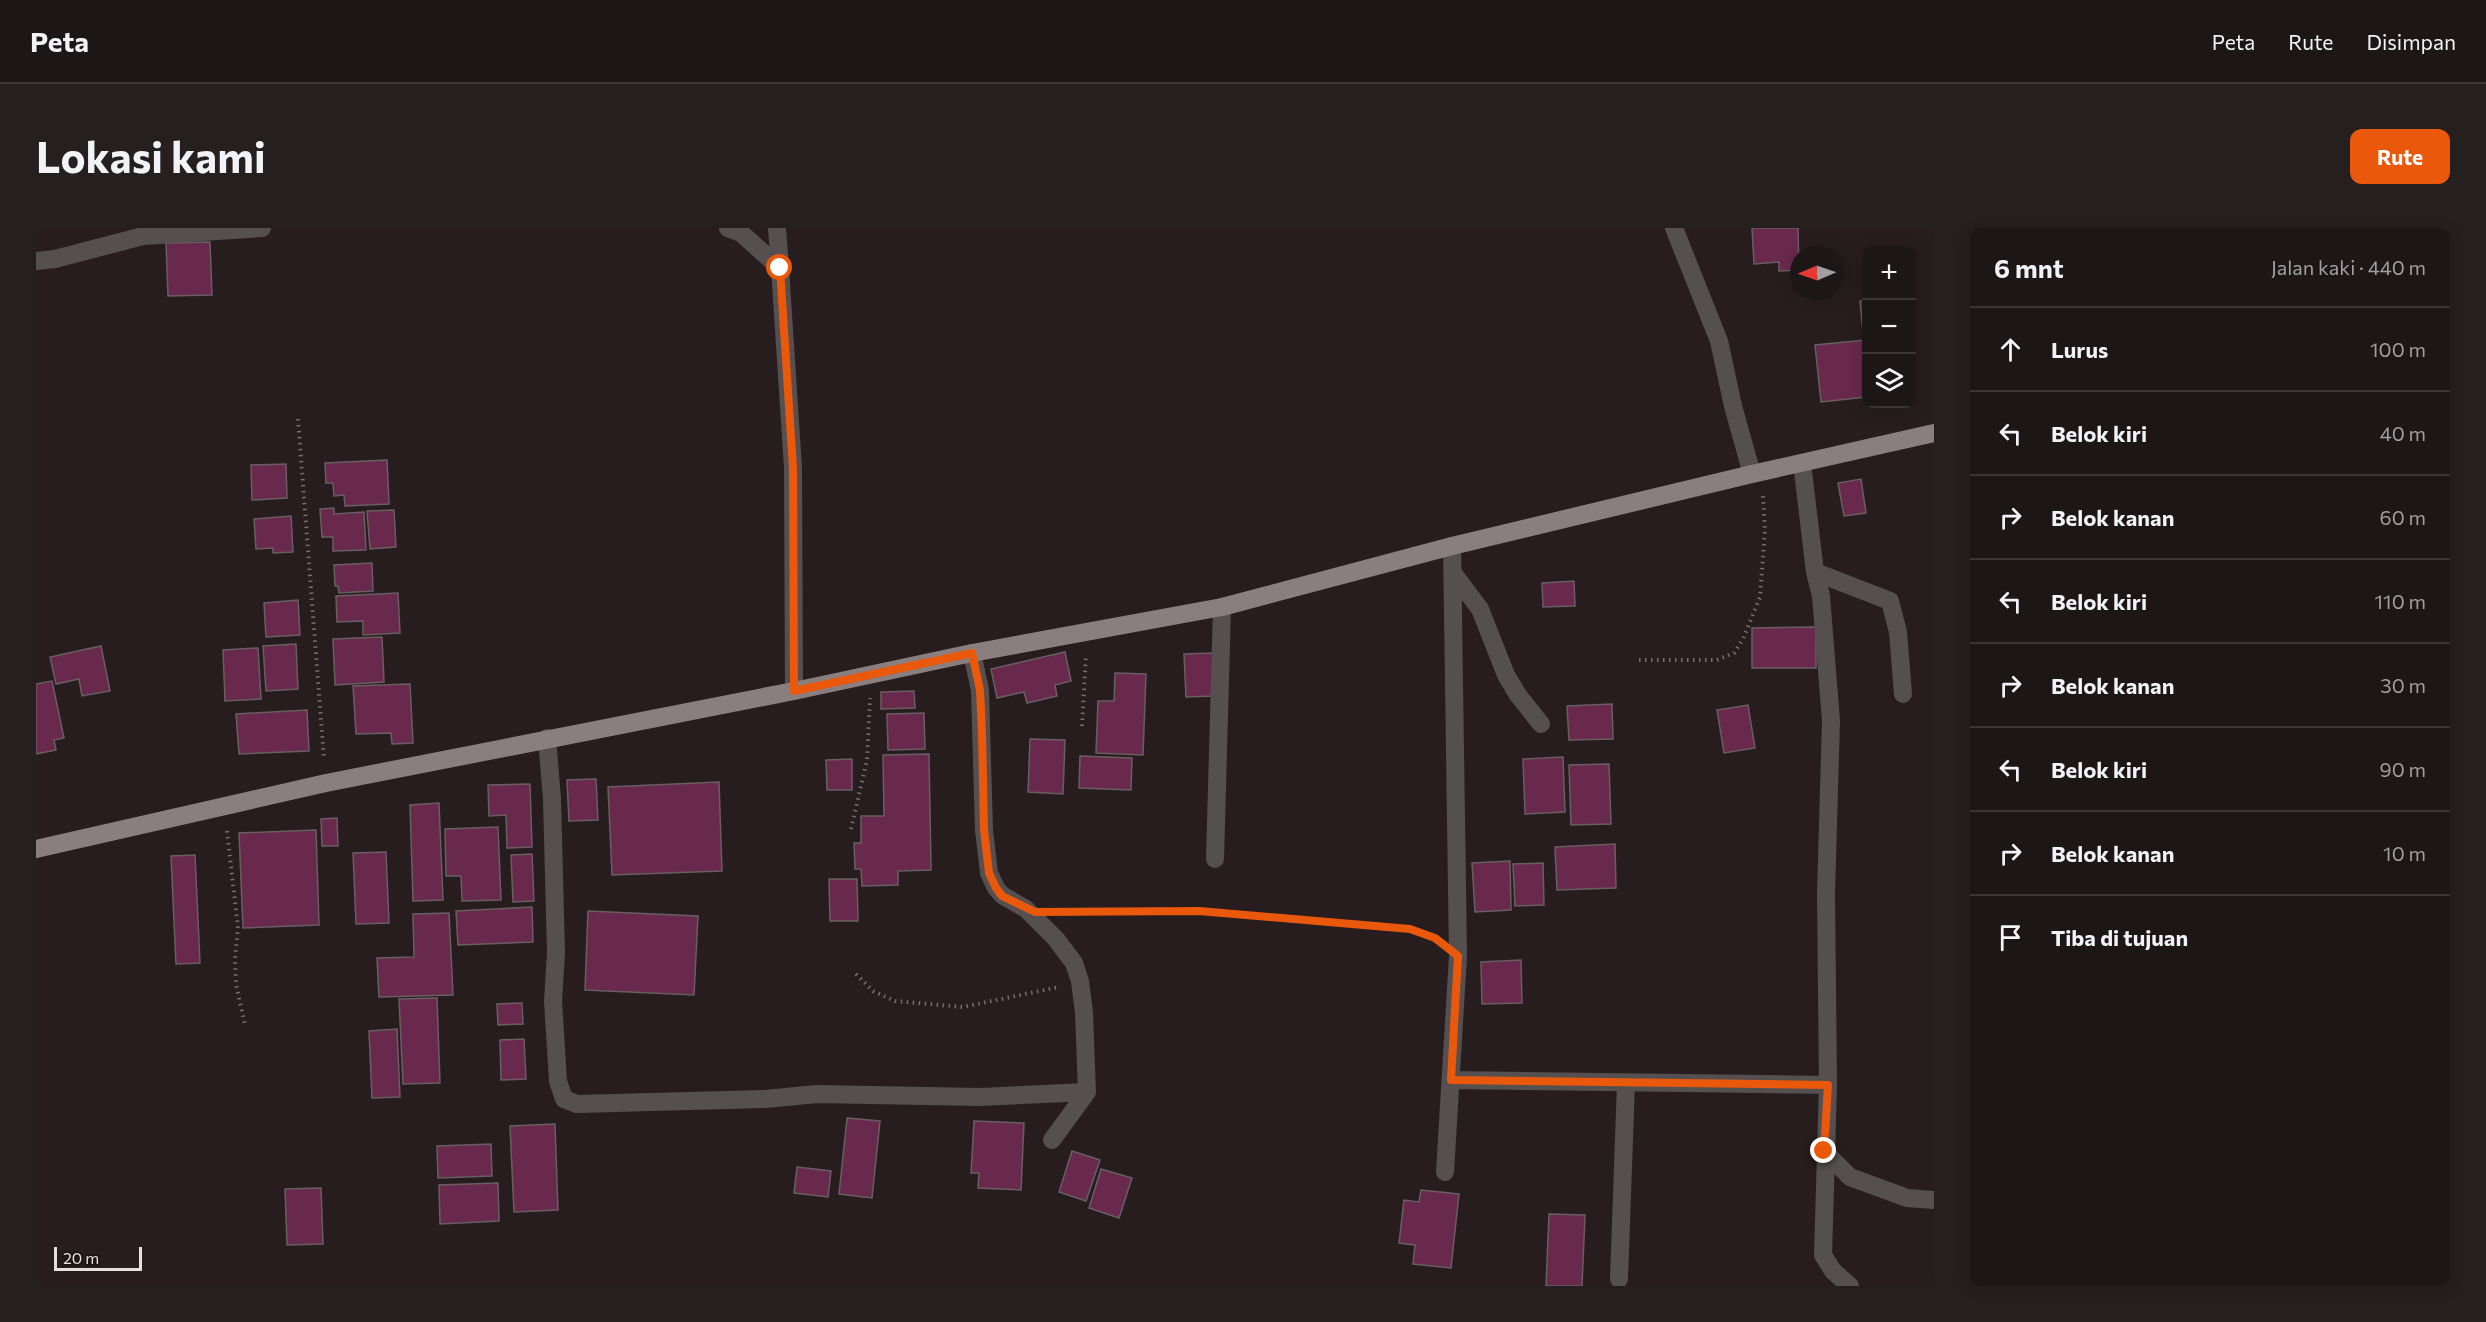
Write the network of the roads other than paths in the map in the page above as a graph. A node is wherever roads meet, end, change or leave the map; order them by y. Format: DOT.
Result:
graph roads {
  1 [pos="262,228"];
  2 [pos="728,228"];
  3 [pos="777,228"];
  4 [pos="1674,228"];
  5 [pos="36,261"];
  6 [pos="780,268"];
  7 [pos="1934,434"];
  8 [pos="1802,462"];
  9 [pos="1757,472"];
  10 [pos="1452,546"];
  11 [pos="1815,572"];
  12 [pos="1454,573"];
  13 [pos="1222,607"];
  14 [pos="972,653"];
  15 [pos="794,691"];
  16 [pos="1903,694"];
  17 [pos="1541,724"];
  18 [pos="547,738"];
  19 [pos="36,849"];
  20 [pos="1215,859"];
  21 [pos="1451,1080"];
  22 [pos="1626,1083"];
  23 [pos="1828,1085"];
  24 [pos="1087,1092"];
  25 [pos="1052,1140"];
  26 [pos="1824,1151"];
  27 [pos="1445,1172"];
  28 [pos="1934,1200"];
  29 [pos="1619,1279"];
  30 [pos="1850,1286"];
  1 -- 5 [label="street"];
  2 -- 6 [label="street"];
  3 -- 6 [label="street"];
  4 -- 9 [label="street"];
  6 -- 15 [label="street"];
  7 -- 8 [label="main road"];
  8 -- 9 [label="main road"];
  8 -- 11 [label="street"];
  9 -- 10 [label="main road"];
  10 -- 12 [label="street"];
  10 -- 13 [label="main road"];
  11 -- 16 [label="street"];
  11 -- 23 [label="street"];
  12 -- 17 [label="street"];
  12 -- 21 [label="street"];
  13 -- 14 [label="main road"];
  13 -- 20 [label="street"];
  14 -- 15 [label="main road"];
  14 -- 24 [label="street"];
  15 -- 18 [label="main road"];
  18 -- 19 [label="main road"];
  18 -- 24 [label="street"];
  21 -- 22 [label="street"];
  21 -- 27 [label="street"];
  22 -- 23 [label="street"];
  22 -- 29 [label="street"];
  23 -- 26 [label="street"];
  24 -- 25 [label="street"];
  26 -- 28 [label="street"];
  26 -- 30 [label="street"];
}
